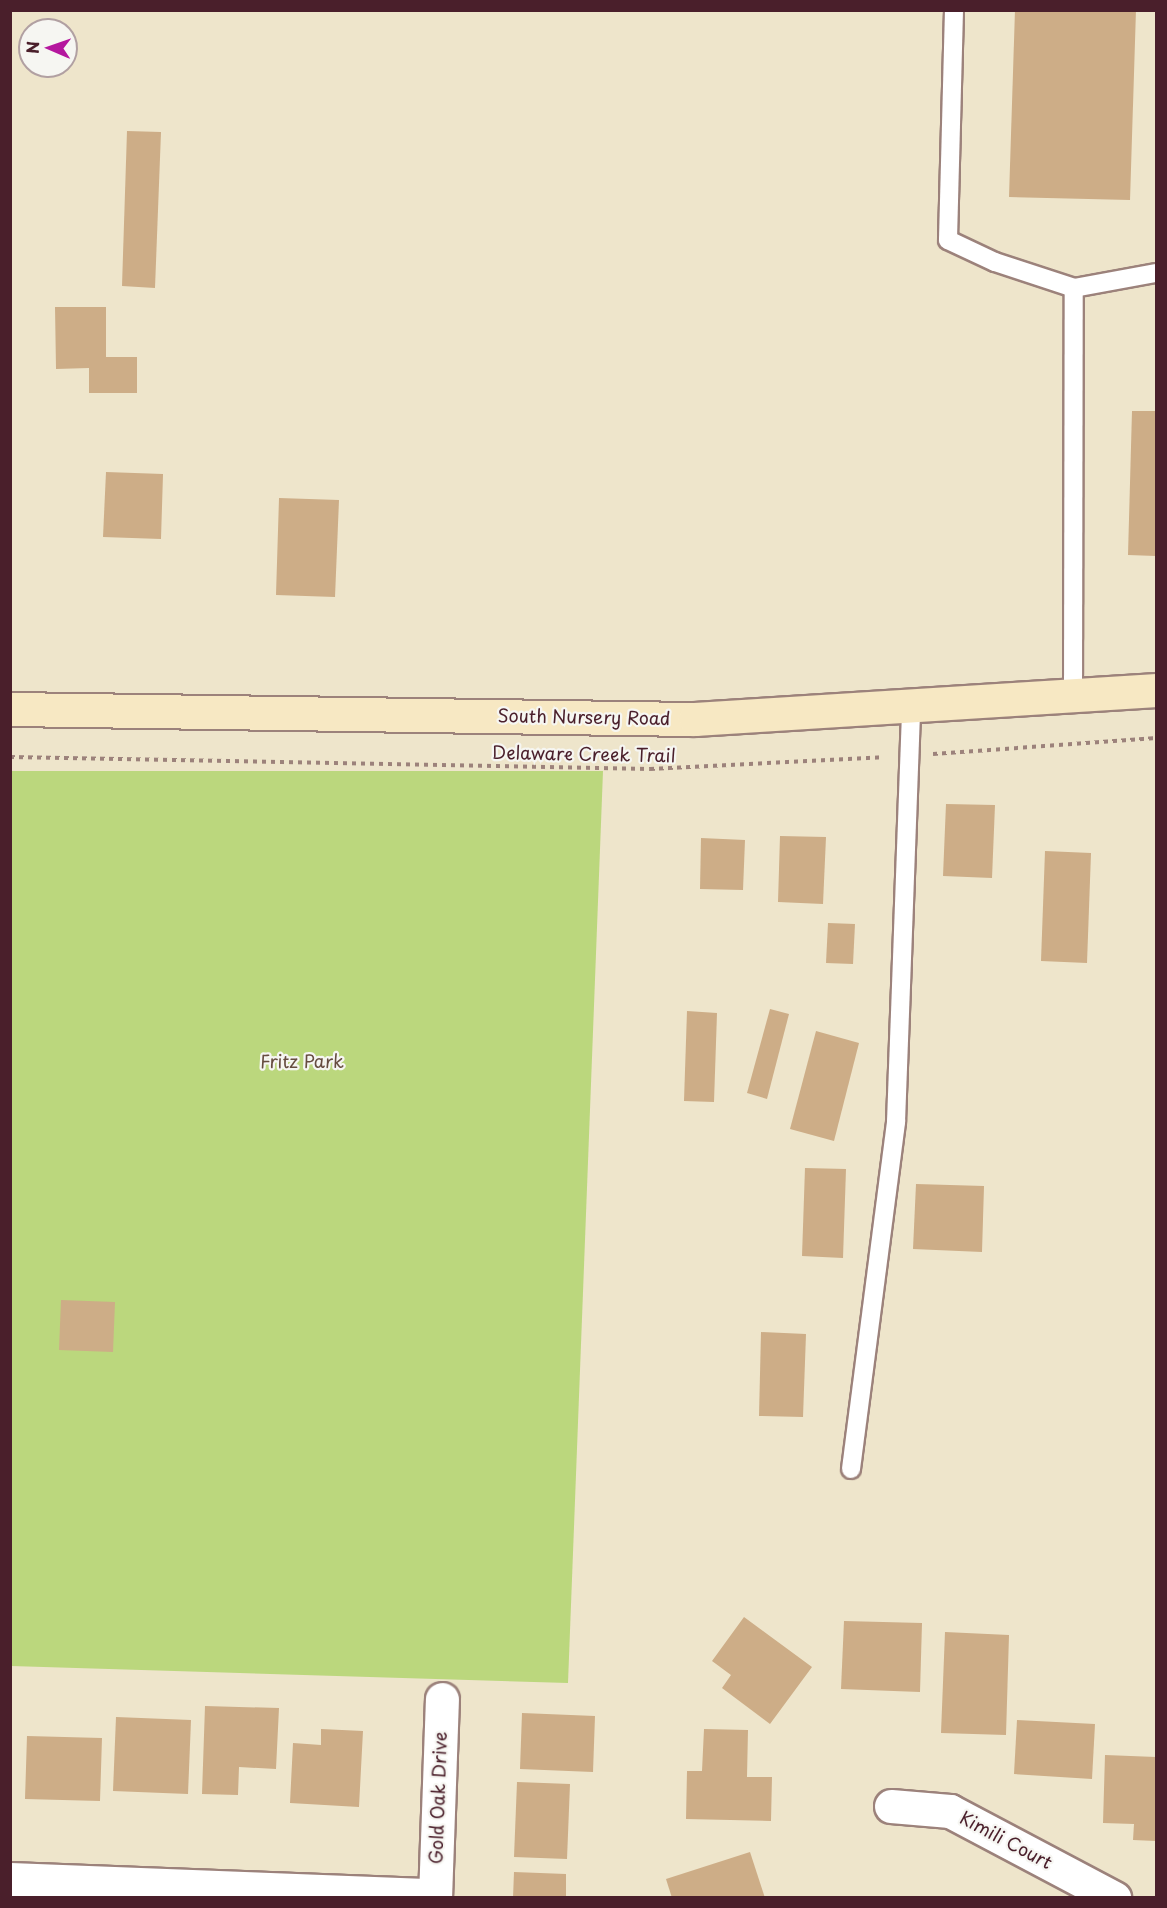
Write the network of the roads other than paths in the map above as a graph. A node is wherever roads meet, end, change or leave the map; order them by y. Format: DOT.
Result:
graph roads {
  1 [pos="954,10"];
  2 [pos="1156,273"];
  3 [pos="1074,288"];
  4 [pos="1156,690"];
  5 [pos="1073,697"];
  6 [pos="911,706"];
  7 [pos="10,709"];
  8 [pos="851,1469"];
  9 [pos="442,1699"];
  10 [pos="891,1806"];
  11 [pos="10,1880"];
  12 [pos="435,1896"];
  13 [pos="1114,1898"];
  1 -- 3 [label="lane"];
  2 -- 3 [label="lane"];
  3 -- 5 [label="lane"];
  4 -- 5 [label="street, South Nursery Road"];
  5 -- 6 [label="street, South Nursery Road"];
  6 -- 7 [label="street, South Nursery Road"];
  6 -- 8 [label="lane"];
  9 -- 12 [label="street, Gold Oak Drive"];
  10 -- 13 [label="street, Kimili Court"];
  11 -- 12 [label="street"];
}
